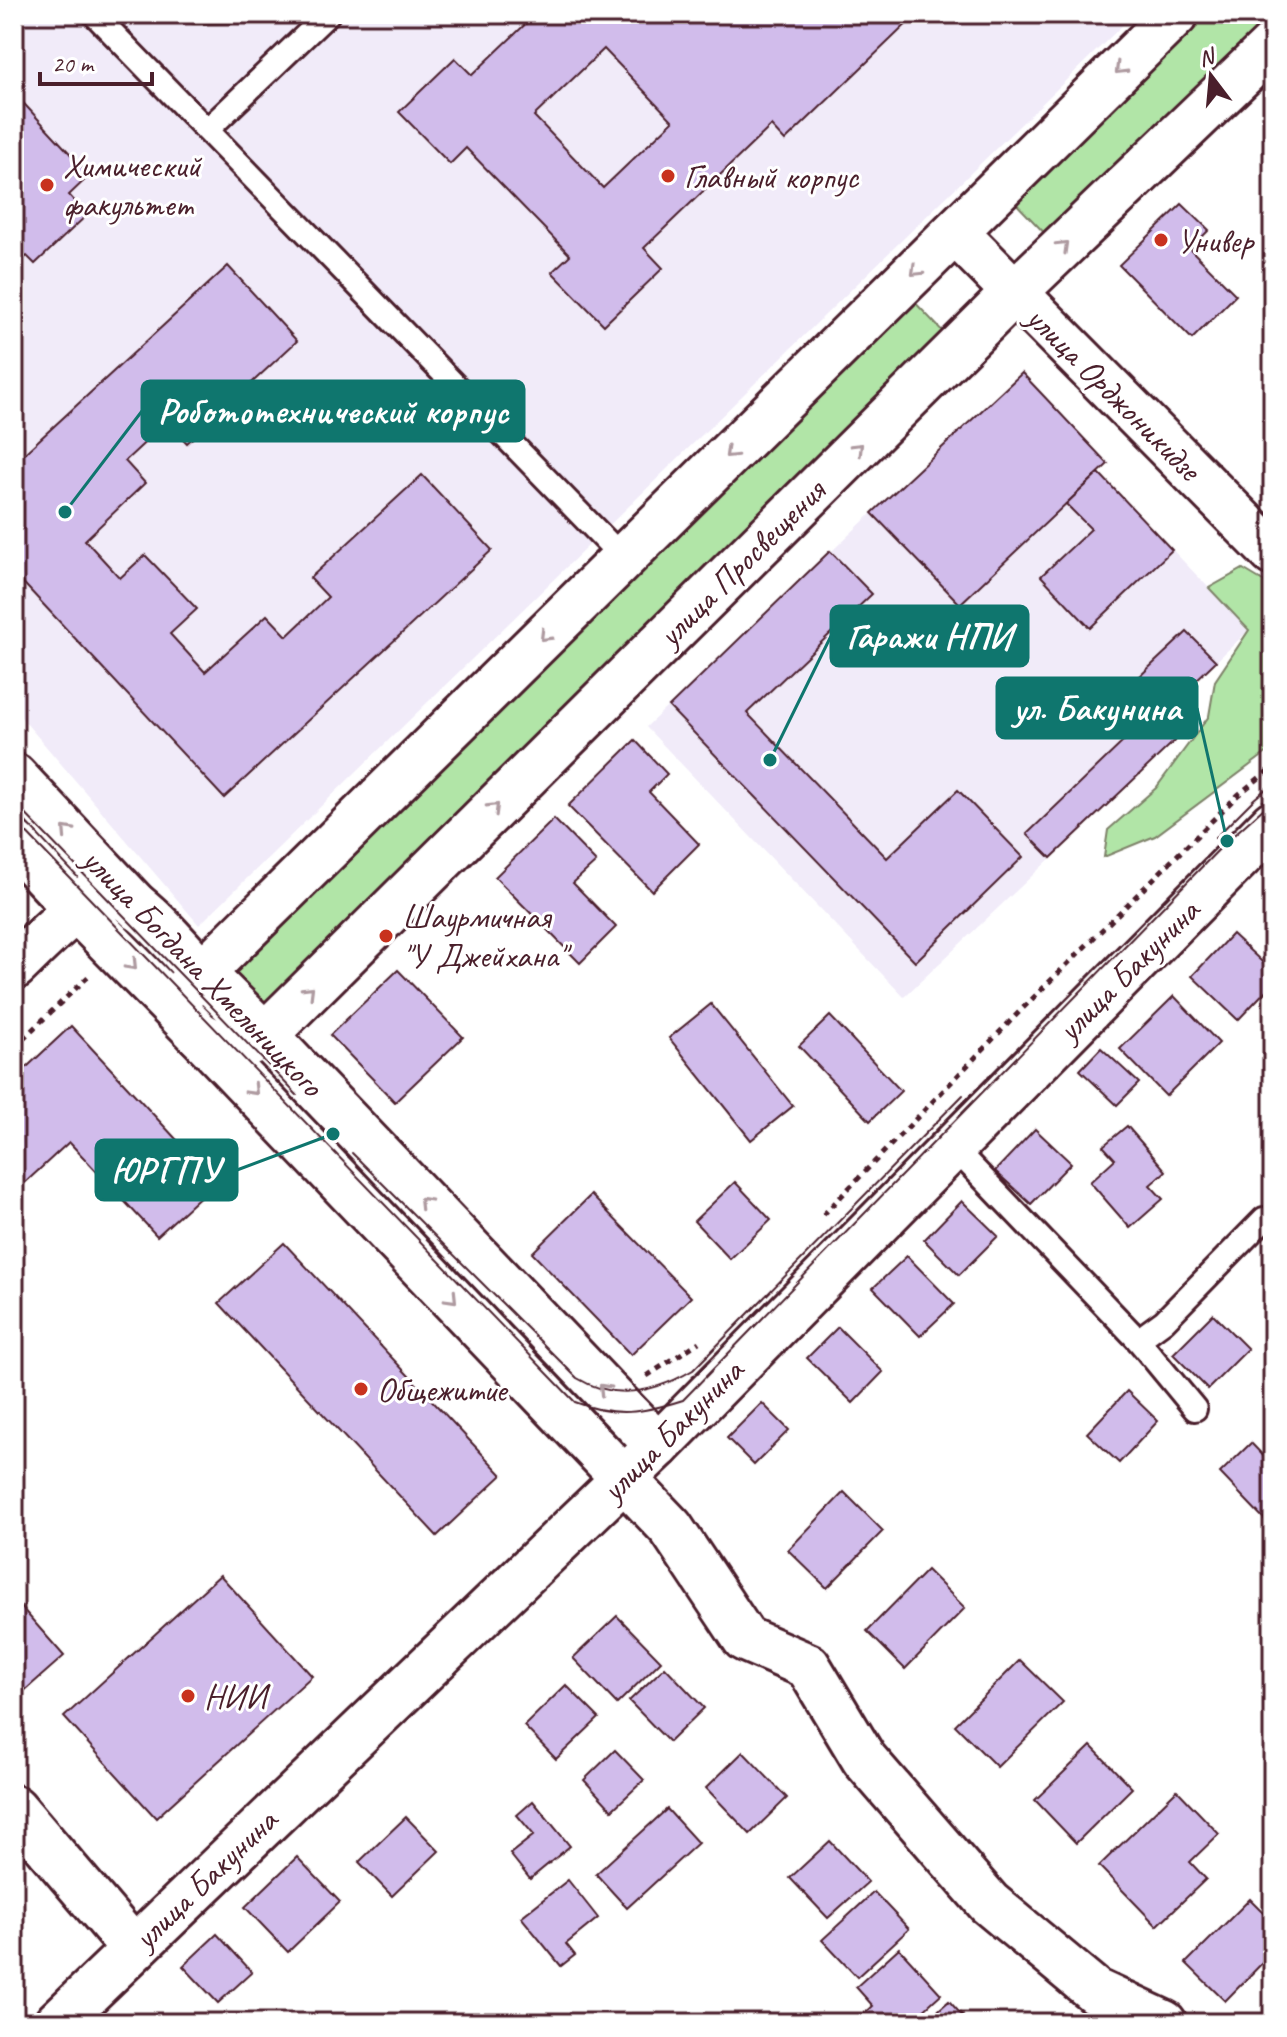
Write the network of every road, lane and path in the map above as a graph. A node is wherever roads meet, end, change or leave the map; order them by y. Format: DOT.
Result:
graph roads {
  1 [pos="94,14"];
  2 [pos="328,14"];
  3 [pos="1176,14"];
  4 [pos="1273,45"];
  5 [pos="207,130"];
  6 [pos="955,232"];
  7 [pos="1014,293"];
  8 [pos="1273,553"];
  9 [pos="623,558"];
  10 [pos="1273,767"];
  11 [pos="14,776"];
  12 [pos="1273,823"];
  13 [pos="14,843"];
  14 [pos="109,877"];
  15 [pos="139,909"];
  16 [pos="77,910"];
  17 [pos="14,967"];
  18 [pos="202,973"];
  19 [pos="184,1019"];
  20 [pos="265,1035"];
  21 [pos="953,1147"];
  22 [pos="1264,1219"];
  23 [pos="814,1224"];
  24 [pos="705,1338"];
  25 [pos="1138,1340"];
  26 [pos="635,1376"];
  27 [pos="1195,1409"];
  28 [pos="658,1446"];
  29 [pos="624,1479"];
  30 [pos="14,1808"];
  31 [pos="133,1948"];
  32 [pos="57,2023"];
  33 [pos="1164,2023"];
  1 -- 5 [label="lane"];
  2 -- 5 [label="lane"];
  3 -- 6 [label="street, one-way"];
  7 -- 4 [label="street, улица Просвещения, one-way"];
  5 -- 9 [label="lane"];
  6 -- 7 [label="street, улица Орджоникидзе"];
  6 -- 9 [label="street, one-way"];
  7 -- 8 [label="street, улица Орджоникидзе"];
  20 -- 7 [label="street, улица Просвещения, one-way"];
  9 -- 18 [label="street, one-way"];
  10 -- 23 [label="path"];
  14 -- 11 [label="street, улица Богдана Хмельницкого, one-way"];
  12 -- 21 [label="street, улица Бакунина"];
  13 -- 16 [label="street, улица Богдана Хмельницкого"];
  14 -- 15 [label="street, улица Богдана Хмельницкого"];
  14 -- 16 [label="street"];
  15 -- 16 [label="street"];
  15 -- 18 [label="street, улица Богдана Хмельницкого"];
  16 -- 17 [label="street"];
  16 -- 19 [label="street, улица Богдана Хмельницкого, one-way"];
  18 -- 19 [label="street"];
  18 -- 20 [label="street, улица Богдана Хмельницкого"];
  19 -- 20 [label="street, улица Просвещения"];
  19 -- 29 [label="street, улица Богдана Хмельницкого, one-way"];
  28 -- 20 [label="street, улица Богдана Хмельницкого, one-way"];
  21 -- 25 [label="lane"];
  21 -- 28 [label="street, улица Бакунина"];
  22 -- 25 [label="lane"];
  24 -- 26 [label="path"];
  25 -- 27 [label="lane"];
  28 -- 29 [label="street, улица Бакунина"];
  29 -- 31 [label="street, улица Бакунина"];
  29 -- 33 [label="street, улица Богдана Хмельницкого"];
  30 -- 31 [label="street"];
  31 -- 32 [label="street, улица Бакунина"];
}
